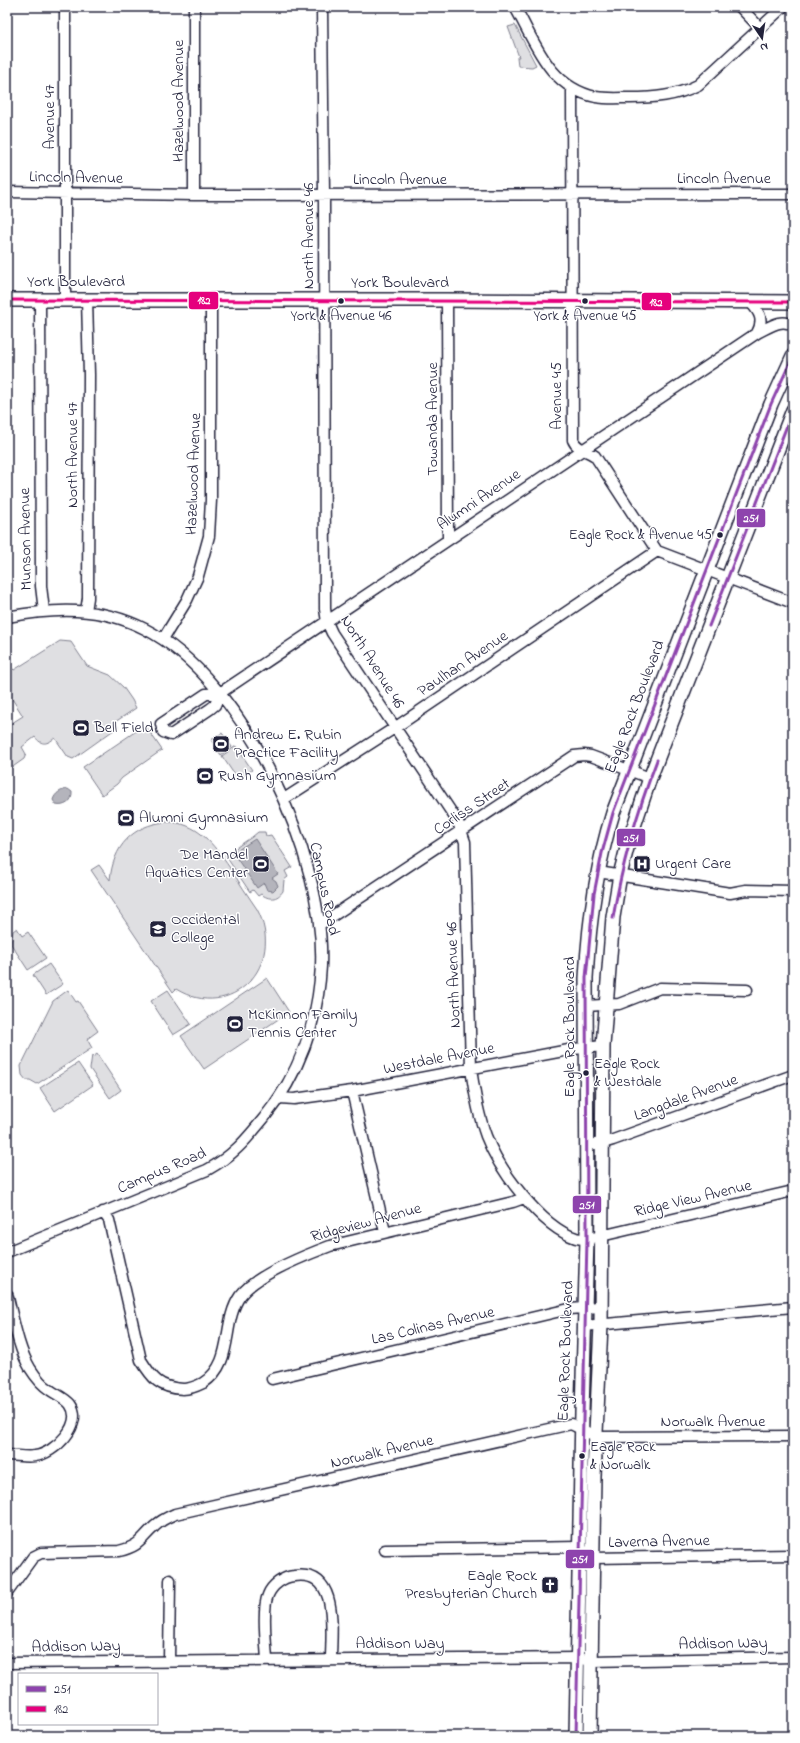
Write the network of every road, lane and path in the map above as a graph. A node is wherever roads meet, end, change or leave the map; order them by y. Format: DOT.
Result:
graph roads {
  1 [pos="65,7"];
  2 [pos="194,7"];
  3 [pos="322,7"];
  4 [pos="516,7"];
  5 [pos="740,7"];
  6 [pos="782,7"];
  7 [pos="760,28"];
  8 [pos="572,88"];
  9 [pos="7,192"];
  10 [pos="64,192"];
  11 [pos="793,194"];
  12 [pos="324,195"];
  13 [pos="572,195"];
  14 [pos="194,196"];
  15 [pos="40,299"];
  16 [pos="65,299"];
  17 [pos="87,299"];
  18 [pos="7,300"];
  19 [pos="211,300"];
  20 [pos="324,300"];
  21 [pos="447,300"];
  22 [pos="572,300"];
  23 [pos="793,302"];
  24 [pos="751,303"];
  25 [pos="793,326"];
  26 [pos="757,333"];
  27 [pos="793,356"];
  28 [pos="790,370"];
  29 [pos="793,410"];
  30 [pos="582,449"];
  31 [pos="448,539"];
  32 [pos="657,551"];
  33 [pos="706,569"];
  34 [pos="728,578"];
  35 [pos="793,603"];
  36 [pos="44,611"];
  37 [pos="86,611"];
  38 [pos="7,617"];
  39 [pos="327,622"];
  40 [pos="163,639"];
  41 [pos="220,693"];
  42 [pos="396,728"];
  43 [pos="629,770"];
  44 [pos="650,778"];
  45 [pos="284,800"];
  46 [pos="462,831"];
  47 [pos="598,872"];
  48 [pos="620,875"];
  49 [pos="793,891"];
  50 [pos="319,925"];
  51 [pos="747,990"];
  52 [pos="606,1005"];
  53 [pos="586,1006"];
  54 [pos="603,1046"];
  55 [pos="586,1047"];
  56 [pos="471,1068"];
  57 [pos="793,1075"];
  58 [pos="352,1091"];
  59 [pos="280,1098"];
  60 [pos="602,1143"];
  61 [pos="588,1145"];
  62 [pos="793,1191"];
  63 [pos="524,1198"];
  64 [pos="103,1212"];
  65 [pos="385,1232"];
  66 [pos="600,1236"];
  67 [pos="587,1238"];
  68 [pos="7,1252"];
  69 [pos="7,1294"];
  70 [pos="601,1307"];
  71 [pos="793,1307"];
  72 [pos="584,1308"];
  73 [pos="601,1325"];
  74 [pos="584,1326"];
  75 [pos="272,1379"];
  76 [pos="581,1429"];
  77 [pos="793,1436"];
  78 [pos="597,1437"];
  79 [pos="7,1455"];
  80 [pos="579,1547"];
  81 [pos="385,1550"];
  82 [pos="793,1555"];
  83 [pos="593,1558"];
  84 [pos="170,1580"];
  85 [pos="7,1593"];
  86 [pos="793,1657"];
  87 [pos="578,1658"];
  88 [pos="266,1659"];
  89 [pos="331,1660"];
  90 [pos="169,1661"];
  91 [pos="592,1661"];
  92 [pos="7,1663"];
  93 [pos="576,1736"];
  94 [pos="590,1736"];
  1 -- 10 [label="street, Avenue 47"];
  2 -- 14 [label="street, Hazelwood Avenue"];
  3 -- 12 [label="street, North Avenue 46"];
  4 -- 8 [label="street"];
  5 -- 7 [label="street"];
  6 -- 7 [label="street"];
  7 -- 8 [label="street"];
  8 -- 13 [label="street, Avenue 45"];
  9 -- 10 [label="street, Lincoln Avenue"];
  10 -- 14 [label="street, Lincoln Avenue"];
  10 -- 16 [label="street, Avenue 47"];
  11 -- 13 [label="street, Lincoln Avenue"];
  12 -- 13 [label="street, Lincoln Avenue"];
  12 -- 14 [label="street, Lincoln Avenue"];
  12 -- 20 [label="street, North Avenue 46"];
  13 -- 22 [label="street, Avenue 45"];
  15 -- 16 [label="main road, York Boulevard"];
  15 -- 18 [label="main road, York Boulevard"];
  15 -- 36 [label="street, Munson Avenue"];
  16 -- 17 [label="main road, York Boulevard"];
  17 -- 19 [label="main road, York Boulevard"];
  17 -- 37 [label="street, North Avenue 47"];
  19 -- 20 [label="main road, York Boulevard"];
  19 -- 40 [label="street, Hazelwood Avenue"];
  20 -- 21 [label="main road, York Boulevard"];
  20 -- 39 [label="street, North Avenue 46"];
  21 -- 22 [label="main road, York Boulevard"];
  21 -- 31 [label="street, Towanda Avenue"];
  22 -- 24 [label="main road, York Boulevard"];
  22 -- 30 [label="street, Avenue 45"];
  23 -- 24 [label="main road, York Boulevard"];
  24 -- 26 [label="street"];
  25 -- 26 [label="street, Alumni Avenue"];
  26 -- 30 [label="street, Alumni Avenue"];
  27 -- 28 [label="main road, Eagle Rock Boulevard"];
  28 -- 33 [label="main road, Eagle Rock Boulevard"];
  29 -- 34 [label="main road, Eagle Rock Boulevard"];
  30 -- 31 [label="street, Alumni Avenue"];
  30 -- 32 [label="street, Avenue 45"];
  31 -- 39 [label="street, Alumni Avenue"];
  32 -- 33 [label="street"];
  32 -- 42 [label="street, Paulhan Avenue"];
  33 -- 34 [label="street"];
  33 -- 43 [label="main road, Eagle Rock Boulevard"];
  34 -- 35 [label="street"];
  34 -- 44 [label="main road, Eagle Rock Boulevard"];
  36 -- 37 [label="street, Campus Road"];
  36 -- 38 [label="street, Campus Road"];
  37 -- 40 [label="street, Campus Road"];
  39 -- 41 [label="street, Alumni Avenue"];
  39 -- 42 [label="street, North Avenue 46"];
  40 -- 41 [label="street, Campus Road"];
  41 -- 41 [label="street, Alumni Avenue"];
  41 -- 45 [label="street, Campus Road"];
  42 -- 45 [label="street, Paulhan Avenue"];
  42 -- 46 [label="street, North Avenue 46"];
  43 -- 44 [label="street, Corliss Street"];
  43 -- 46 [label="street, Corliss Street"];
  43 -- 47 [label="main road, Eagle Rock Boulevard"];
  44 -- 48 [label="main road, Eagle Rock Boulevard"];
  45 -- 50 [label="street, Campus Road"];
  46 -- 50 [label="street, Corliss Street"];
  46 -- 56 [label="street, North Avenue 46"];
  47 -- 48 [label="street"];
  47 -- 53 [label="main road, Eagle Rock Boulevard"];
  48 -- 49 [label="street"];
  48 -- 52 [label="main road, Eagle Rock Boulevard"];
  50 -- 59 [label="street, Campus Road"];
  51 -- 52 [label="street"];
  52 -- 53 [label="street"];
  52 -- 54 [label="main road, Eagle Rock Boulevard"];
  53 -- 55 [label="main road, Eagle Rock Boulevard"];
  54 -- 55 [label="street, Westdale Avenue"];
  54 -- 60 [label="main road, Eagle Rock Boulevard"];
  55 -- 56 [label="street, Westdale Avenue"];
  55 -- 61 [label="main road, Eagle Rock Boulevard"];
  56 -- 58 [label="street, Westdale Avenue"];
  56 -- 63 [label="street, North Avenue 46"];
  57 -- 60 [label="street, Langdale Avenue"];
  58 -- 59 [label="street, Westdale Avenue"];
  58 -- 65 [label="street"];
  59 -- 64 [label="street, Campus Road"];
  60 -- 61 [label="street, Langdale Avenue"];
  60 -- 66 [label="main road, Eagle Rock Boulevard"];
  61 -- 67 [label="main road, Eagle Rock Boulevard"];
  62 -- 66 [label="street, Ridge View Avenue"];
  63 -- 65 [label="street, Ridgeview Avenue"];
  63 -- 67 [label="street, North Avenue 46"];
  64 -- 65 [label="street, Ridgeview Avenue"];
  64 -- 68 [label="street, Campus Road"];
  66 -- 67 [label="street"];
  66 -- 70 [label="main road, Eagle Rock Boulevard"];
  67 -- 72 [label="main road, Eagle Rock Boulevard"];
  69 -- 79 [label="street"];
  70 -- 72 [label="street, Las Colinas Avenue"];
  70 -- 73 [label="main road, Eagle Rock Boulevard"];
  71 -- 73 [label="street"];
  72 -- 74 [label="main road, Eagle Rock Boulevard"];
  72 -- 75 [label="street, Las Colinas Avenue"];
  73 -- 74 [label="street"];
  73 -- 78 [label="main road, Eagle Rock Boulevard"];
  74 -- 76 [label="main road, Eagle Rock Boulevard"];
  76 -- 78 [label="street, Norwalk Avenue"];
  76 -- 80 [label="main road, Eagle Rock Boulevard"];
  76 -- 85 [label="street, Norwalk Avenue"];
  77 -- 78 [label="street, Norwalk Avenue"];
  78 -- 83 [label="main road, Eagle Rock Boulevard"];
  80 -- 81 [label="street"];
  80 -- 83 [label="street, Laverna Avenue"];
  80 -- 87 [label="main road, Eagle Rock Boulevard"];
  82 -- 83 [label="street, Laverna Avenue"];
  83 -- 91 [label="main road, Eagle Rock Boulevard"];
  84 -- 90 [label="street"];
  86 -- 91 [label="street, Addison Way"];
  87 -- 89 [label="street, Addison Way"];
  87 -- 91 [label="street, Addison Way"];
  87 -- 93 [label="main road, Eagle Rock Boulevard"];
  88 -- 89 [label="street, Addison Way"];
  88 -- 89 [label="street"];
  88 -- 90 [label="street, Addison Way"];
  90 -- 92 [label="street, Addison Way"];
  91 -- 94 [label="main road, Eagle Rock Boulevard"];
}
